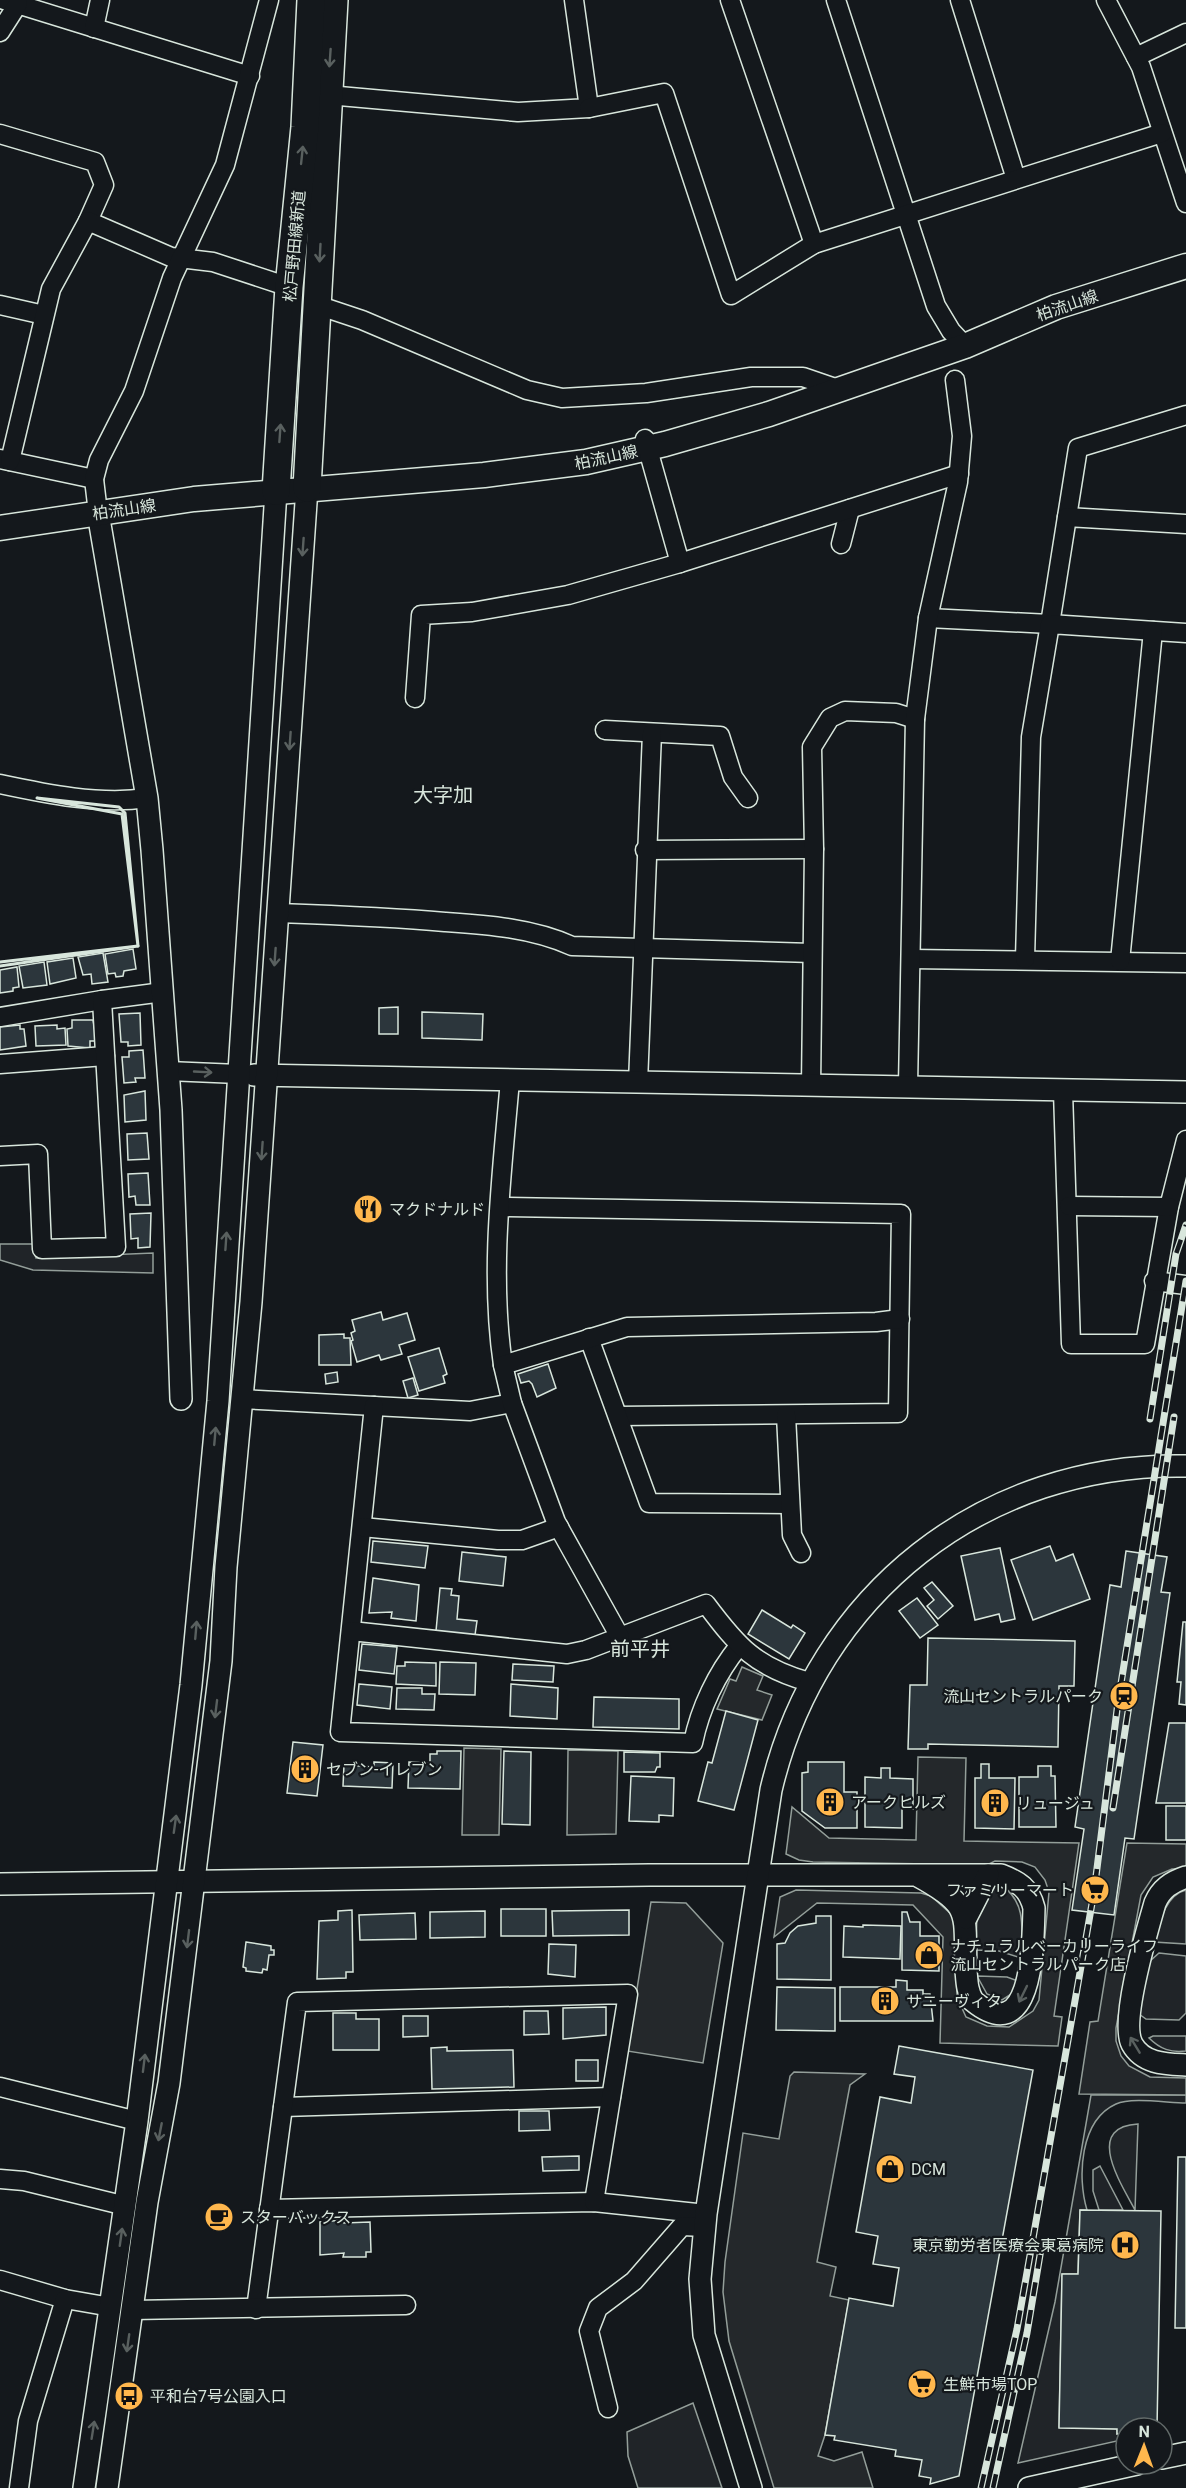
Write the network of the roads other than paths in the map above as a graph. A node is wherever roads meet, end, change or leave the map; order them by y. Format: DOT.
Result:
graph roads {
  1 [pos="100,0"];
  2 [pos="269,0"];
  3 [pos="311,0"];
  4 [pos="334,0"];
  5 [pos="574,0"];
  6 [pos="730,0"];
  7 [pos="836,0"];
  8 [pos="960,0"];
  9 [pos="1106,0"];
  10 [pos="11,2"];
  11 [pos="94,28"];
  12 [pos="0,32"];
  13 [pos="1186,33"];
  14 [pos="1136,57"];
  15 [pos="250,76"];
  16 [pos="328,95"];
  17 [pos="589,108"];
  18 [pos="1162,133"];
  19 [pos="0,134"];
  20 [pos="1016,179"];
  21 [pos="1186,203"];
  22 [pos="906,213"];
  23 [pos="88,221"];
  24 [pos="814,244"];
  25 [pos="182,259"];
  26 [pos="1186,266"];
  27 [pos="289,287"];
  28 [pos="0,304"];
  29 [pos="317,305"];
  30 [pos="44,315"];
  31 [pos="965,346"];
  32 [pos="955,380"];
  33 [pos="838,389"];
  34 [pos="1186,415"];
  35 [pos="646,444"];
  36 [pos="5,460"];
  37 [pos="959,474"];
  38 [pos="94,479"];
  39 [pos="307,488"];
  40 [pos="276,491"];
  41 [pos="850,509"];
  42 [pos="98,513"];
  43 [pos="1067,517"];
  44 [pos="1186,524"];
  45 [pos="0,528"];
  46 [pos="841,544"];
  47 [pos="680,563"];
  48 [pos="928,618"];
  49 [pos="1050,624"];
  50 [pos="1153,631"];
  51 [pos="1186,633"];
  52 [pos="415,698"];
  53 [pos="915,719"];
  54 [pos="604,730"];
  55 [pos="652,733"];
  56 [pos="0,784"];
  57 [pos="147,798"];
  58 [pos="748,798"];
  59 [pos="814,849"];
  60 [pos="645,850"];
  61 [pos="279,913"];
  62 [pos="641,948"];
  63 [pos="812,953"];
  64 [pos="911,959"];
  65 [pos="1025,959"];
  66 [pos="1120,961"];
  67 [pos="1186,963"];
  68 [pos="162,992"];
  69 [pos="102,1000"];
  70 [pos="0,1017"];
  71 [pos="105,1056"];
  72 [pos="0,1064"];
  73 [pos="168,1071"];
  74 [pos="238,1074"];
  75 [pos="267,1076"];
  76 [pos="510,1080"];
  77 [pos="638,1083"];
  78 [pos="811,1086"];
  79 [pos="908,1086"];
  80 [pos="1064,1091"];
  81 [pos="1186,1092"];
  82 [pos="1186,1140"];
  83 [pos="0,1156"];
  84 [pos="1069,1206"];
  85 [pos="501,1207"];
  86 [pos="1169,1207"];
  87 [pos="1154,1281"];
  88 [pos="1186,1285"];
  89 [pos="900,1319"];
  90 [pos="589,1338"];
  91 [pos="503,1365"];
  92 [pos="180,1399"];
  93 [pos="241,1399"];
  94 [pos="512,1402"];
  95 [pos="374,1406"];
  96 [pos="786,1415"];
  97 [pos="618,1416"];
  98 [pos="1186,1466"];
  99 [pos="790,1504"];
  100 [pos="362,1527"];
  101 [pos="559,1527"];
  102 [pos="801,1552"];
  103 [pos="351,1631"];
  104 [pos="620,1637"];
  105 [pos="739,1646"];
  106 [pos="809,1682"];
  107 [pos="759,1875"];
  108 [pos="987,1875"];
  109 [pos="918,1876"];
  110 [pos="1186,1877"];
  111 [pos="167,1881"];
  112 [pos="196,1881"];
  113 [pos="0,1884"];
  114 [pos="966,1918"];
  115 [pos="1186,2065"];
  116 [pos="0,2087"];
  117 [pos="611,2097"];
  118 [pos="283,2107"];
  119 [pos="137,2121"];
  120 [pos="0,2179"];
  121 [pos="594,2202"];
  122 [pos="126,2206"];
  123 [pos="269,2209"];
  124 [pos="705,2220"];
  125 [pos="0,2280"];
  126 [pos="65,2298"];
  127 [pos="406,2305"];
  128 [pos="111,2307"];
  129 [pos="256,2309"];
  130 [pos="132,2310"];
  131 [pos="608,2408"];
  132 [pos="1114,2469"];
  133 [pos="19,2488"];
  134 [pos="84,2488"];
  135 [pos="107,2488"];
  136 [pos="751,2488"];
  137 [pos="1029,2488"];
  1 -- 11 [label="street"];
  2 -- 15 [label="street"];
  27 -- 3 [label="main road, 松戸野田線新道, one-way"];
  4 -- 16 [label="main road, 松戸野田線新道, one-way"];
  5 -- 17 [label="street"];
  6 -- 24 [label="street"];
  7 -- 22 [label="street"];
  8 -- 20 [label="street"];
  9 -- 14 [label="street"];
  10 -- 11 [label="street"];
  10 -- 12 [label="street"];
  11 -- 15 [label="street"];
  13 -- 14 [label="street"];
  14 -- 18 [label="street"];
  15 -- 25 [label="street"];
  16 -- 17 [label="street"];
  16 -- 29 [label="main road, 松戸野田線新道, one-way"];
  17 -- 24 [label="street"];
  18 -- 20 [label="street"];
  18 -- 21 [label="street"];
  19 -- 23 [label="street"];
  20 -- 22 [label="street"];
  22 -- 24 [label="street"];
  22 -- 31 [label="street"];
  23 -- 25 [label="street"];
  23 -- 30 [label="street"];
  25 -- 27 [label="street"];
  25 -- 38 [label="street"];
  26 -- 31 [label="main road, 柏流山線"];
  40 -- 27 [label="main road, 松戸野田線新道, one-way"];
  28 -- 30 [label="street"];
  29 -- 33 [label="street"];
  29 -- 39 [label="main road, 松戸野田線新道"];
  30 -- 36 [label="street"];
  31 -- 33 [label="main road, 柏流山線"];
  32 -- 37 [label="street"];
  33 -- 35 [label="main road, 柏流山線"];
  34 -- 43 [label="street"];
  35 -- 39 [label="main road, 柏流山線"];
  35 -- 47 [label="street"];
  36 -- 38 [label="street"];
  37 -- 41 [label="street"];
  37 -- 48 [label="street"];
  38 -- 42 [label="street"];
  39 -- 40 [label="main road, 柏流山線"];
  39 -- 61 [label="street, one-way"];
  40 -- 42 [label="main road, 柏流山線"];
  40 -- 74 [label="street"];
  41 -- 46 [label="street"];
  41 -- 47 [label="street"];
  42 -- 45 [label="main road, 柏流山線"];
  42 -- 57 [label="street"];
  43 -- 44 [label="street"];
  43 -- 49 [label="street"];
  47 -- 52 [label="street"];
  48 -- 49 [label="street"];
  48 -- 53 [label="street"];
  49 -- 50 [label="street"];
  49 -- 65 [label="street"];
  50 -- 51 [label="street"];
  50 -- 66 [label="street"];
  53 -- 59 [label="street"];
  53 -- 64 [label="street"];
  54 -- 55 [label="street"];
  55 -- 58 [label="street"];
  55 -- 60 [label="street"];
  56 -- 57 [label="street"];
  57 -- 68 [label="street"];
  59 -- 60 [label="street"];
  59 -- 63 [label="street"];
  60 -- 62 [label="street"];
  61 -- 62 [label="street"];
  61 -- 75 [label="street, one-way"];
  62 -- 63 [label="street"];
  62 -- 77 [label="street"];
  63 -- 78 [label="street"];
  64 -- 65 [label="street"];
  64 -- 79 [label="street"];
  65 -- 66 [label="street"];
  66 -- 67 [label="street"];
  68 -- 69 [label="street"];
  68 -- 73 [label="street"];
  69 -- 70 [label="street"];
  69 -- 71 [label="street"];
  71 -- 72 [label="street"];
  71 -- 83 [label="street"];
  73 -- 74 [label="street, one-way"];
  73 -- 92 [label="street"];
  74 -- 75 [label="street"];
  111 -- 74 [label="street, one-way"];
  75 -- 76 [label="street"];
  75 -- 93 [label="street, one-way"];
  76 -- 77 [label="street"];
  76 -- 85 [label="street"];
  77 -- 78 [label="street"];
  78 -- 79 [label="street"];
  79 -- 80 [label="street"];
  80 -- 81 [label="street"];
  80 -- 84 [label="street"];
  82 -- 86 [label="street"];
  84 -- 86 [label="street"];
  84 -- 87 [label="street"];
  85 -- 89 [label="street"];
  85 -- 91 [label="street"];
  86 -- 87 [label="street"];
  87 -- 88 [label="street"];
  89 -- 90 [label="street"];
  89 -- 96 [label="street"];
  90 -- 91 [label="street"];
  90 -- 97 [label="street"];
  91 -- 94 [label="street"];
  93 -- 95 [label="street"];
  93 -- 112 [label="street, one-way"];
  94 -- 95 [label="street"];
  94 -- 101 [label="street"];
  95 -- 100 [label="street"];
  96 -- 97 [label="street"];
  96 -- 99 [label="street"];
  97 -- 99 [label="street"];
  98 -- 106 [label="street"];
  99 -- 102 [label="street"];
  100 -- 101 [label="street"];
  100 -- 103 [label="street"];
  101 -- 104 [label="street"];
  103 -- 104 [label="street"];
  103 -- 105 [label="street"];
  104 -- 105 [label="street"];
  105 -- 106 [label="street"];
  106 -- 107 [label="street"];
  107 -- 109 [label="street"];
  107 -- 112 [label="street"];
  107 -- 124 [label="street"];
  108 -- 109 [label="street"];
  108 -- 114 [label="street"];
  108 -- 114 [label="street, one-way"];
  109 -- 114 [label="street"];
  115 -- 110 [label="street, one-way"];
  111 -- 112 [label="street"];
  111 -- 113 [label="street"];
  119 -- 111 [label="street, one-way"];
  112 -- 130 [label="street, one-way"];
  116 -- 119 [label="street"];
  117 -- 118 [label="street"];
  117 -- 118 [label="street"];
  117 -- 121 [label="street"];
  118 -- 123 [label="street"];
  119 -- 122 [label="street"];
  120 -- 122 [label="street"];
  121 -- 123 [label="street"];
  121 -- 124 [label="street"];
  128 -- 122 [label="street, one-way"];
  123 -- 129 [label="street"];
  124 -- 131 [label="street"];
  124 -- 136 [label="street"];
  125 -- 126 [label="street"];
  126 -- 128 [label="street"];
  126 -- 133 [label="street"];
  127 -- 129 [label="street"];
  134 -- 128 [label="street, one-way"];
  129 -- 130 [label="street"];
  130 -- 135 [label="street, one-way"];
  132 -- 137 [label="street"];
}
